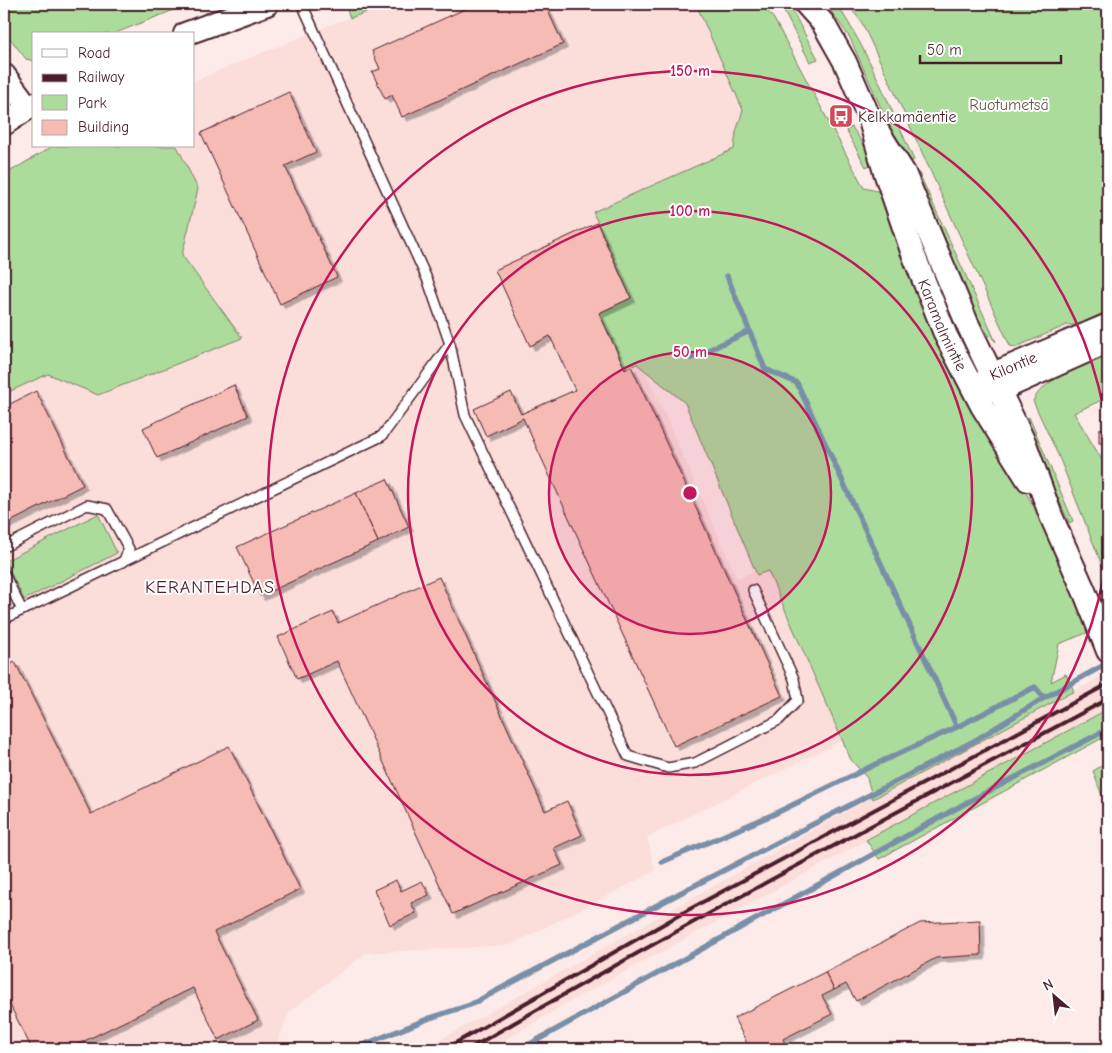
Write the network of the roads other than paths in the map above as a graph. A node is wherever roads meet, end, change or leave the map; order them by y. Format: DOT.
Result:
graph roads {
  1 [pos="266,4"];
  2 [pos="302,4"];
  3 [pos="806,4"];
  4 [pos="190,32"];
  5 [pos="4,75"];
  6 [pos="31,106"];
  7 [pos="869,117"];
  8 [pos="4,124"];
  9 [pos="1108,325"];
  10 [pos="1108,342"];
  11 [pos="450,344"];
  12 [pos="996,382"];
  13 [pos="974,391"];
  14 [pos="1051,516"];
  15 [pos="4,547"];
  16 [pos="123,562"];
  17 [pos="4,574"];
  18 [pos="753,590"];
  19 [pos="22,610"];
  20 [pos="4,619"];
  21 [pos="1108,651"];
  1 -- 4 [label="street"];
  2 -- 11 [label="lane"];
  3 -- 7 [label="street, Karamalmintie"];
  5 -- 6 [label="street"];
  6 -- 8 [label="street"];
  7 -- 12 [label="street, Karamalmintie"];
  7 -- 13 [label="street, Karamalmintie"];
  9 -- 12 [label="street, Kilontie"];
  10 -- 12 [label="street, Kilontie"];
  11 -- 16 [label="lane"];
  11 -- 18 [label="lane"];
  12 -- 13 [label="street, Kilontie"];
  12 -- 14 [label="street, Karamalmintie"];
  13 -- 14 [label="street, Karamalmintie"];
  14 -- 21 [label="street, Karamalmintie"];
  15 -- 16 [label="lane"];
  16 -- 19 [label="lane"];
  17 -- 19 [label="lane"];
  19 -- 20 [label="lane"];
}
